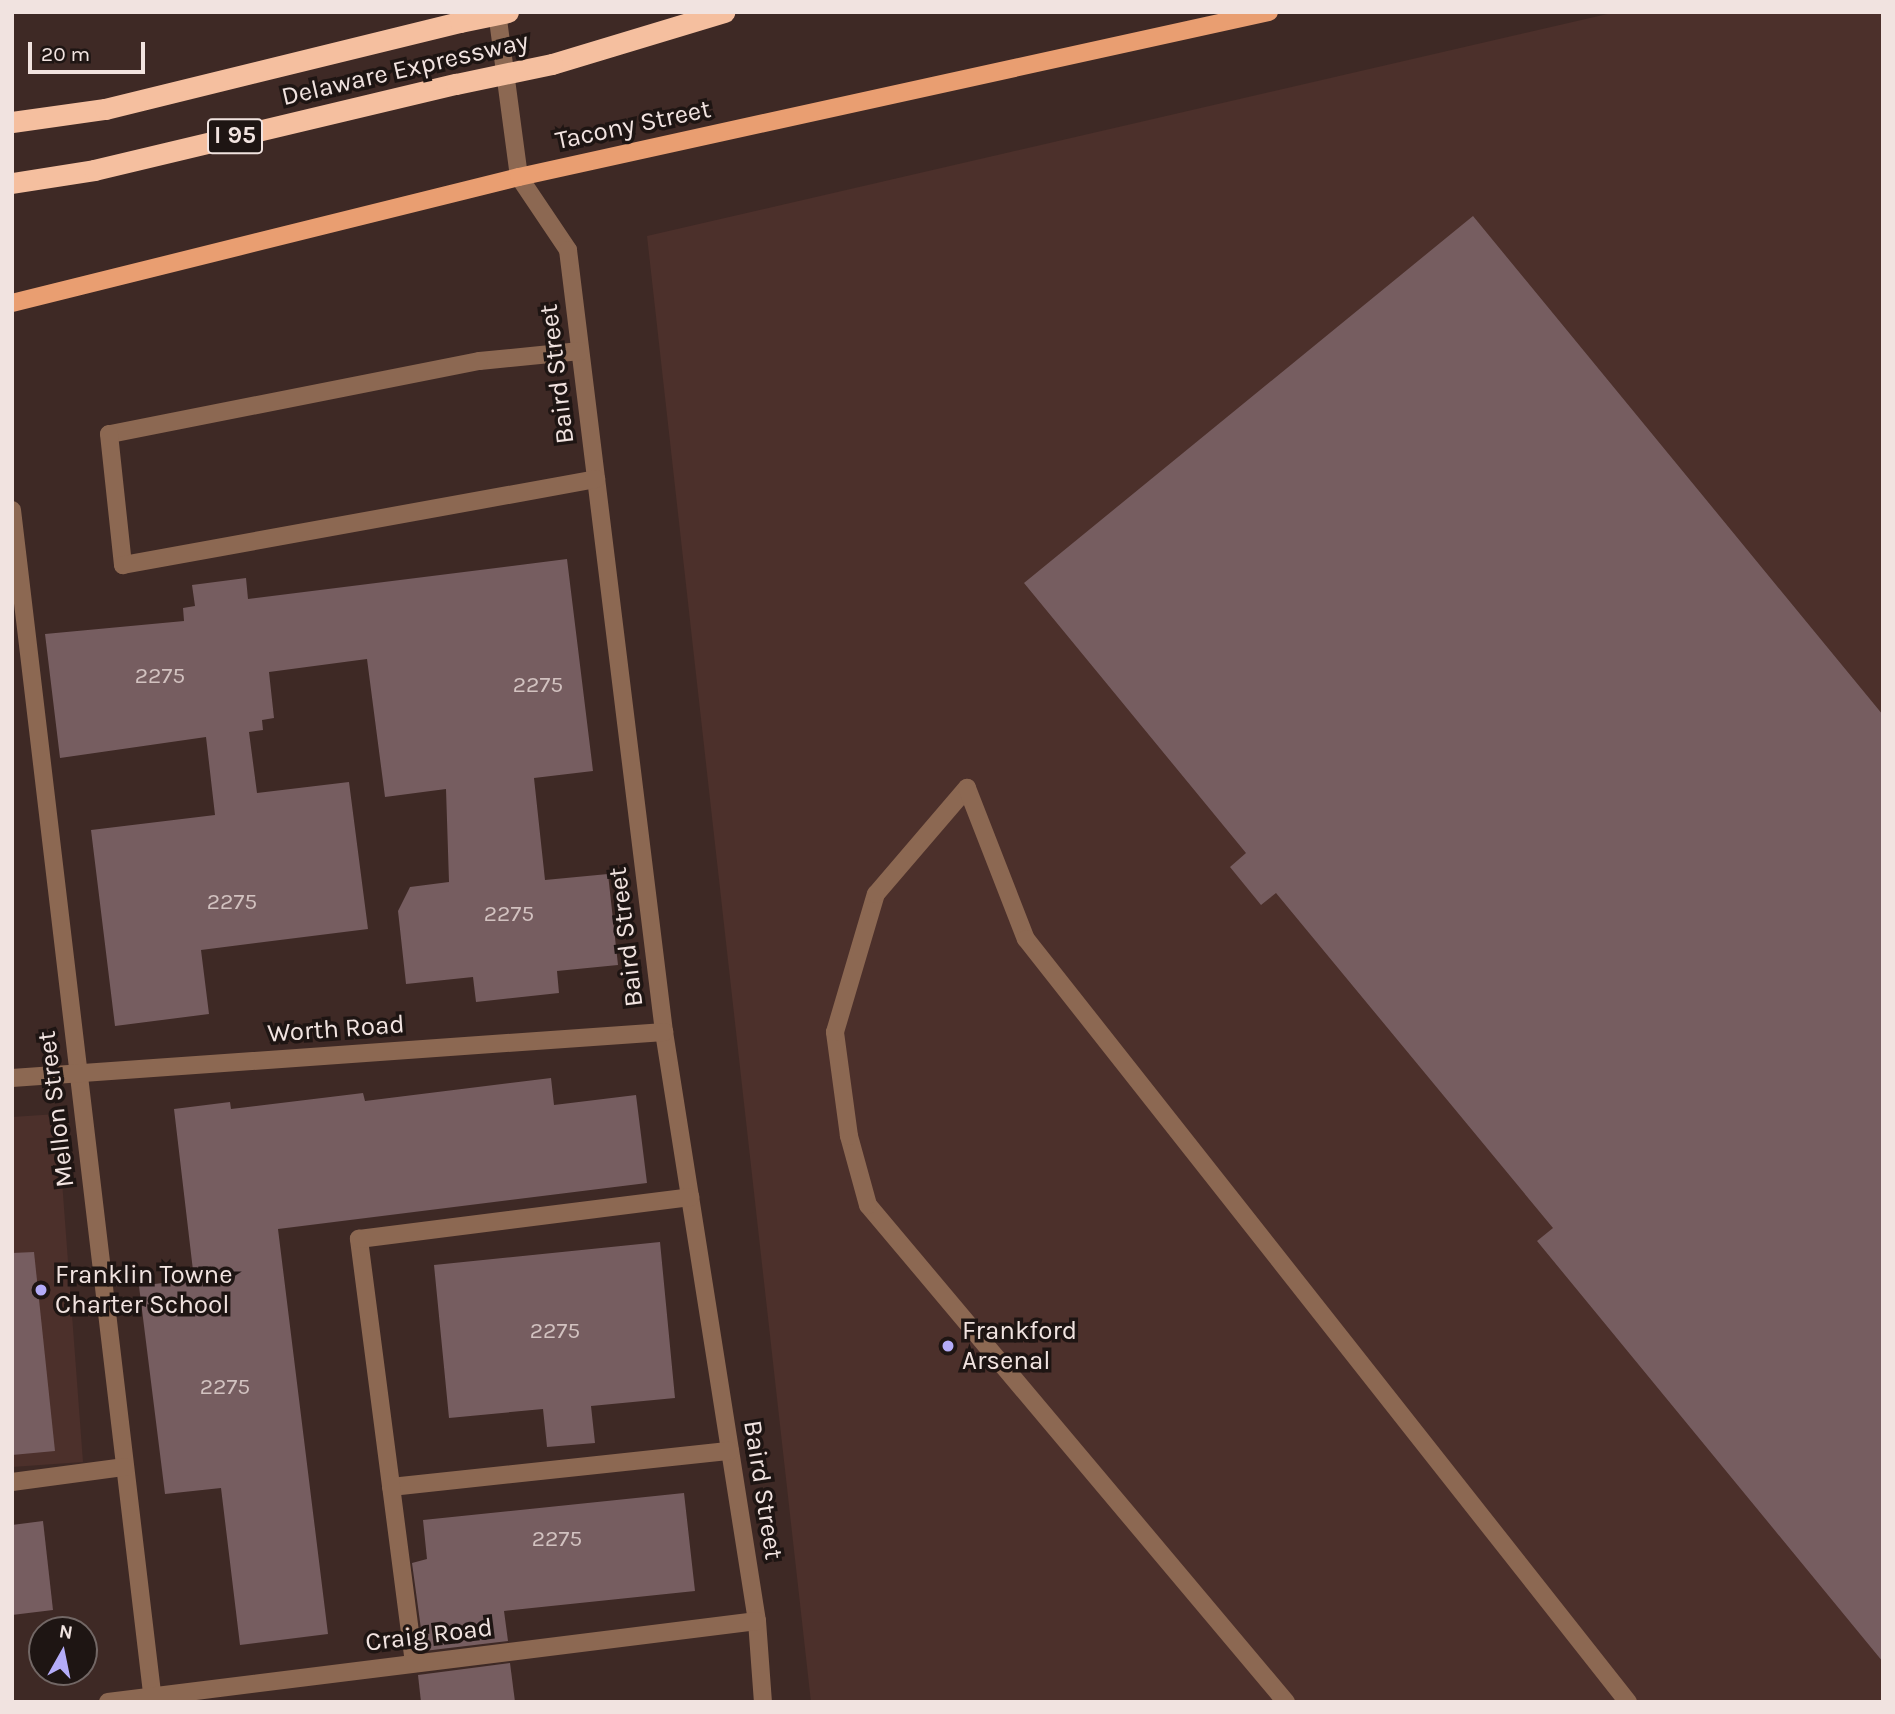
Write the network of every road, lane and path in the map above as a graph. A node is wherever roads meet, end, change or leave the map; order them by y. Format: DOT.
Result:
graph roads {
  1 [pos="497,12"];
  2 [pos="508,12"];
  3 [pos="724,12"];
  4 [pos="1269,12"];
  5 [pos="12,122"];
  6 [pos="519,177"];
  7 [pos="12,183"];
  8 [pos="12,303"];
  9 [pos="580,351"];
  10 [pos="596,479"];
  11 [pos="12,510"];
  12 [pos="18,614"];
  13 [pos="664,1032"];
  14 [pos="79,1074"];
  15 [pos="12,1078"];
  16 [pos="690,1197"];
  17 [pos="730,1451"];
  18 [pos="125,1467"];
  19 [pos="12,1482"];
  20 [pos="391,1487"];
  21 [pos="757,1621"];
  22 [pos="414,1663"];
  23 [pos="152,1699"];
  24 [pos="108,1702"];
  25 [pos="763,1702"];
  26 [pos="1286,1702"];
  27 [pos="1628,1702"];
  1 -- 6 [label="street"];
  2 -- 5 [label="highway, Delaware Expressway / I 95, bridge"];
  3 -- 7 [label="highway, Delaware Expressway / I 95, bridge"];
  4 -- 6 [label="main road, Tacony Street"];
  6 -- 8 [label="main road, Tacony Street"];
  6 -- 9 [label="street, Baird Street"];
  9 -- 10 [label="street, Baird Street"];
  9 -- 10 [label="street"];
  10 -- 13 [label="street, Baird Street"];
  11 -- 12 [label="street, Mellon Street"];
  12 -- 14 [label="street, Mellon Street"];
  13 -- 14 [label="street, Worth Road"];
  13 -- 16 [label="street, Baird Street"];
  14 -- 15 [label="street, Worth Road"];
  14 -- 18 [label="street, Mellon Street"];
  16 -- 17 [label="street, Baird Street"];
  16 -- 20 [label="street"];
  17 -- 20 [label="street"];
  17 -- 21 [label="street, Baird Street"];
  18 -- 19 [label="street"];
  18 -- 23 [label="street, Mellon Street"];
  20 -- 22 [label="street"];
  21 -- 22 [label="street, Craig Road"];
  21 -- 25 [label="street, Baird Street"];
  22 -- 23 [label="street, Craig Road"];
  23 -- 24 [label="street, Craig Road"];
  26 -- 27 [label="street"];
}
